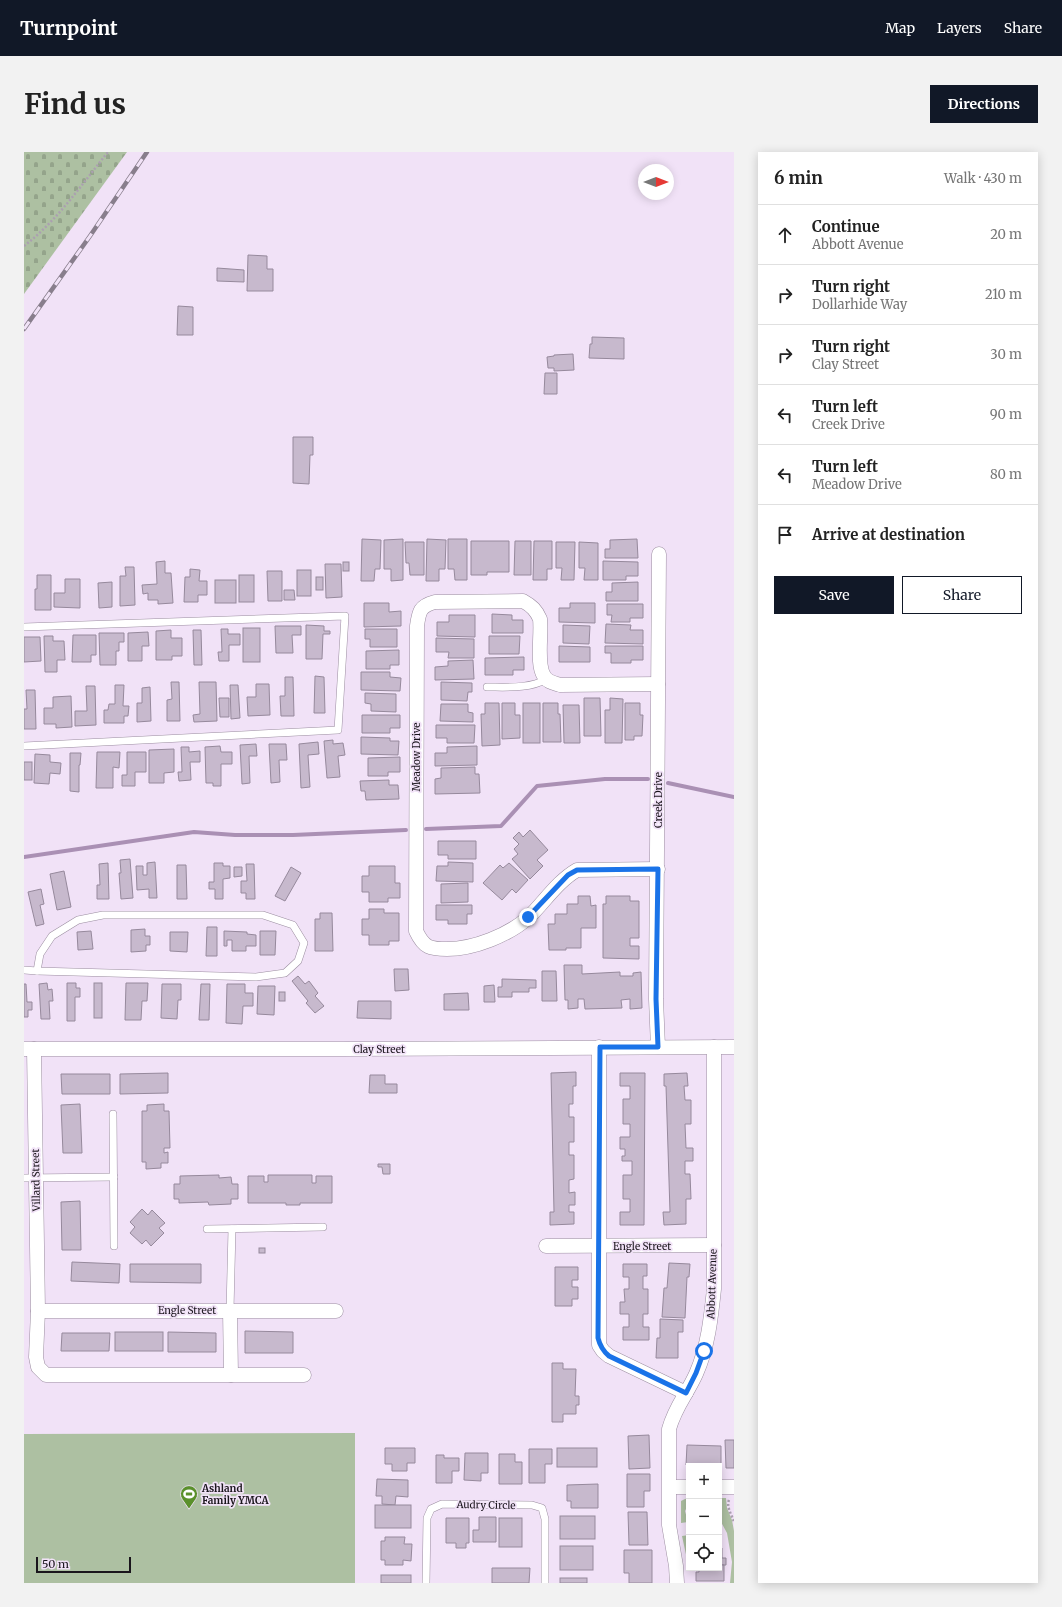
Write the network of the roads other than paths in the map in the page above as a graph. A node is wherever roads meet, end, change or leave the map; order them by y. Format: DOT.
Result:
graph roads {
  1 [pos="659,554"];
  2 [pos="24,627"];
  3 [pos="547,679"];
  4 [pos="658,684"];
  5 [pos="487,687"];
  6 [pos="24,746"];
  7 [pos="658,869"];
  8 [pos="24,970"];
  9 [pos="37,971"];
  10 [pos="600,1047"];
  11 [pos="658,1047"];
  12 [pos="714,1047"];
  13 [pos="734,1047"];
  14 [pos="29,1049"];
  15 [pos="113,1114"];
  16 [pos="114,1177"];
  17 [pos="30,1178"];
  18 [pos="323,1227"];
  19 [pos="207,1229"];
  20 [pos="232,1229"];
  21 [pos="714,1245"];
  22 [pos="114,1246"];
  23 [pos="546,1246"];
  24 [pos="599,1246"];
  25 [pos="230,1310"];
  26 [pos="336,1310"];
  27 [pos="38,1311"];
  28 [pos="231,1375"];
  29 [pos="304,1375"];
  30 [pos="686,1393"];
  31 [pos="670,1487"];
  32 [pos="686,1487"];
  33 [pos="722,1488"];
  34 [pos="732,1493"];
  35 [pos="426,1583"];
  36 [pos="545,1583"];
  37 [pos="677,1583"];
  1 -- 4 [label="street, Creek Drive"];
  2 -- 6 [label="lane"];
  3 -- 4 [label="street"];
  3 -- 5 [label="lane"];
  3 -- 7 [label="street, Meadow Drive"];
  4 -- 7 [label="street, Creek Drive"];
  7 -- 11 [label="street, Creek Drive"];
  8 -- 9 [label="lane"];
  9 -- 9 [label="lane"];
  10 -- 11 [label="street, Clay Street"];
  10 -- 14 [label="street, Clay Street"];
  10 -- 24 [label="street"];
  11 -- 12 [label="street, Clay Street"];
  12 -- 13 [label="street, Clay Street"];
  12 -- 21 [label="street, Abbott Avenue"];
  14 -- 17 [label="street, Villard Street"];
  15 -- 16 [label="lane"];
  16 -- 17 [label="lane"];
  16 -- 22 [label="lane"];
  17 -- 27 [label="street, Villard Street"];
  18 -- 20 [label="lane"];
  19 -- 20 [label="lane"];
  20 -- 25 [label="lane"];
  21 -- 24 [label="street, Engle Street"];
  21 -- 30 [label="street, Abbott Avenue"];
  23 -- 24 [label="street, Engle Street"];
  24 -- 30 [label="street"];
  25 -- 26 [label="street, Engle Street"];
  25 -- 27 [label="street, Engle Street"];
  25 -- 28 [label="street"];
  27 -- 28 [label="street, Villard Street"];
  28 -- 29 [label="street, Villard Street"];
  30 -- 31 [label="street, Abbott Avenue"];
  31 -- 32 [label="street"];
  31 -- 37 [label="street, Abbott Avenue"];
  33 -- 34 [label="street"];
  35 -- 36 [label="lane, Audry Circle"];
}
